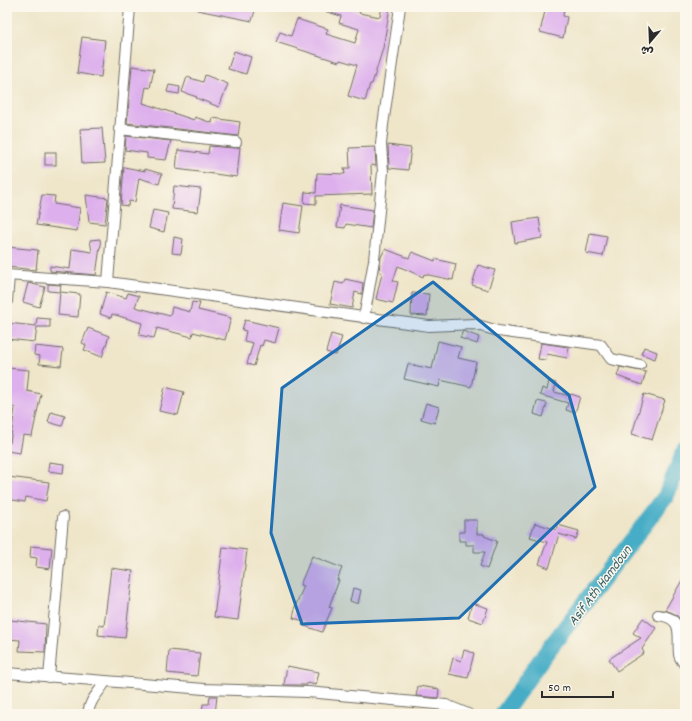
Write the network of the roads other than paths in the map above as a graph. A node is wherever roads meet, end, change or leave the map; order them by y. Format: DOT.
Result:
graph roads {
  1 [pos="130,7"];
  2 [pos="400,7"];
  3 [pos="119,129"];
  4 [pos="236,142"];
  5 [pos="8,275"];
  6 [pos="108,282"];
  7 [pos="7,301"];
  8 [pos="364,318"];
  9 [pos="640,365"];
  10 [pos="63,517"];
  11 [pos="658,615"];
  12 [pos="685,665"];
  13 [pos="7,673"];
  14 [pos="49,677"];
  15 [pos="105,682"];
  16 [pos="88,714"];
  17 [pos="468,714"];
  1 -- 3 [label="street"];
  2 -- 8 [label="street"];
  3 -- 4 [label="street"];
  3 -- 6 [label="street"];
  5 -- 6 [label="street"];
  5 -- 7 [label="street"];
  6 -- 8 [label="street"];
  8 -- 9 [label="street"];
  10 -- 14 [label="street"];
  11 -- 12 [label="street"];
  13 -- 14 [label="street"];
  14 -- 15 [label="street"];
  15 -- 16 [label="street"];
  15 -- 17 [label="street"];
}
